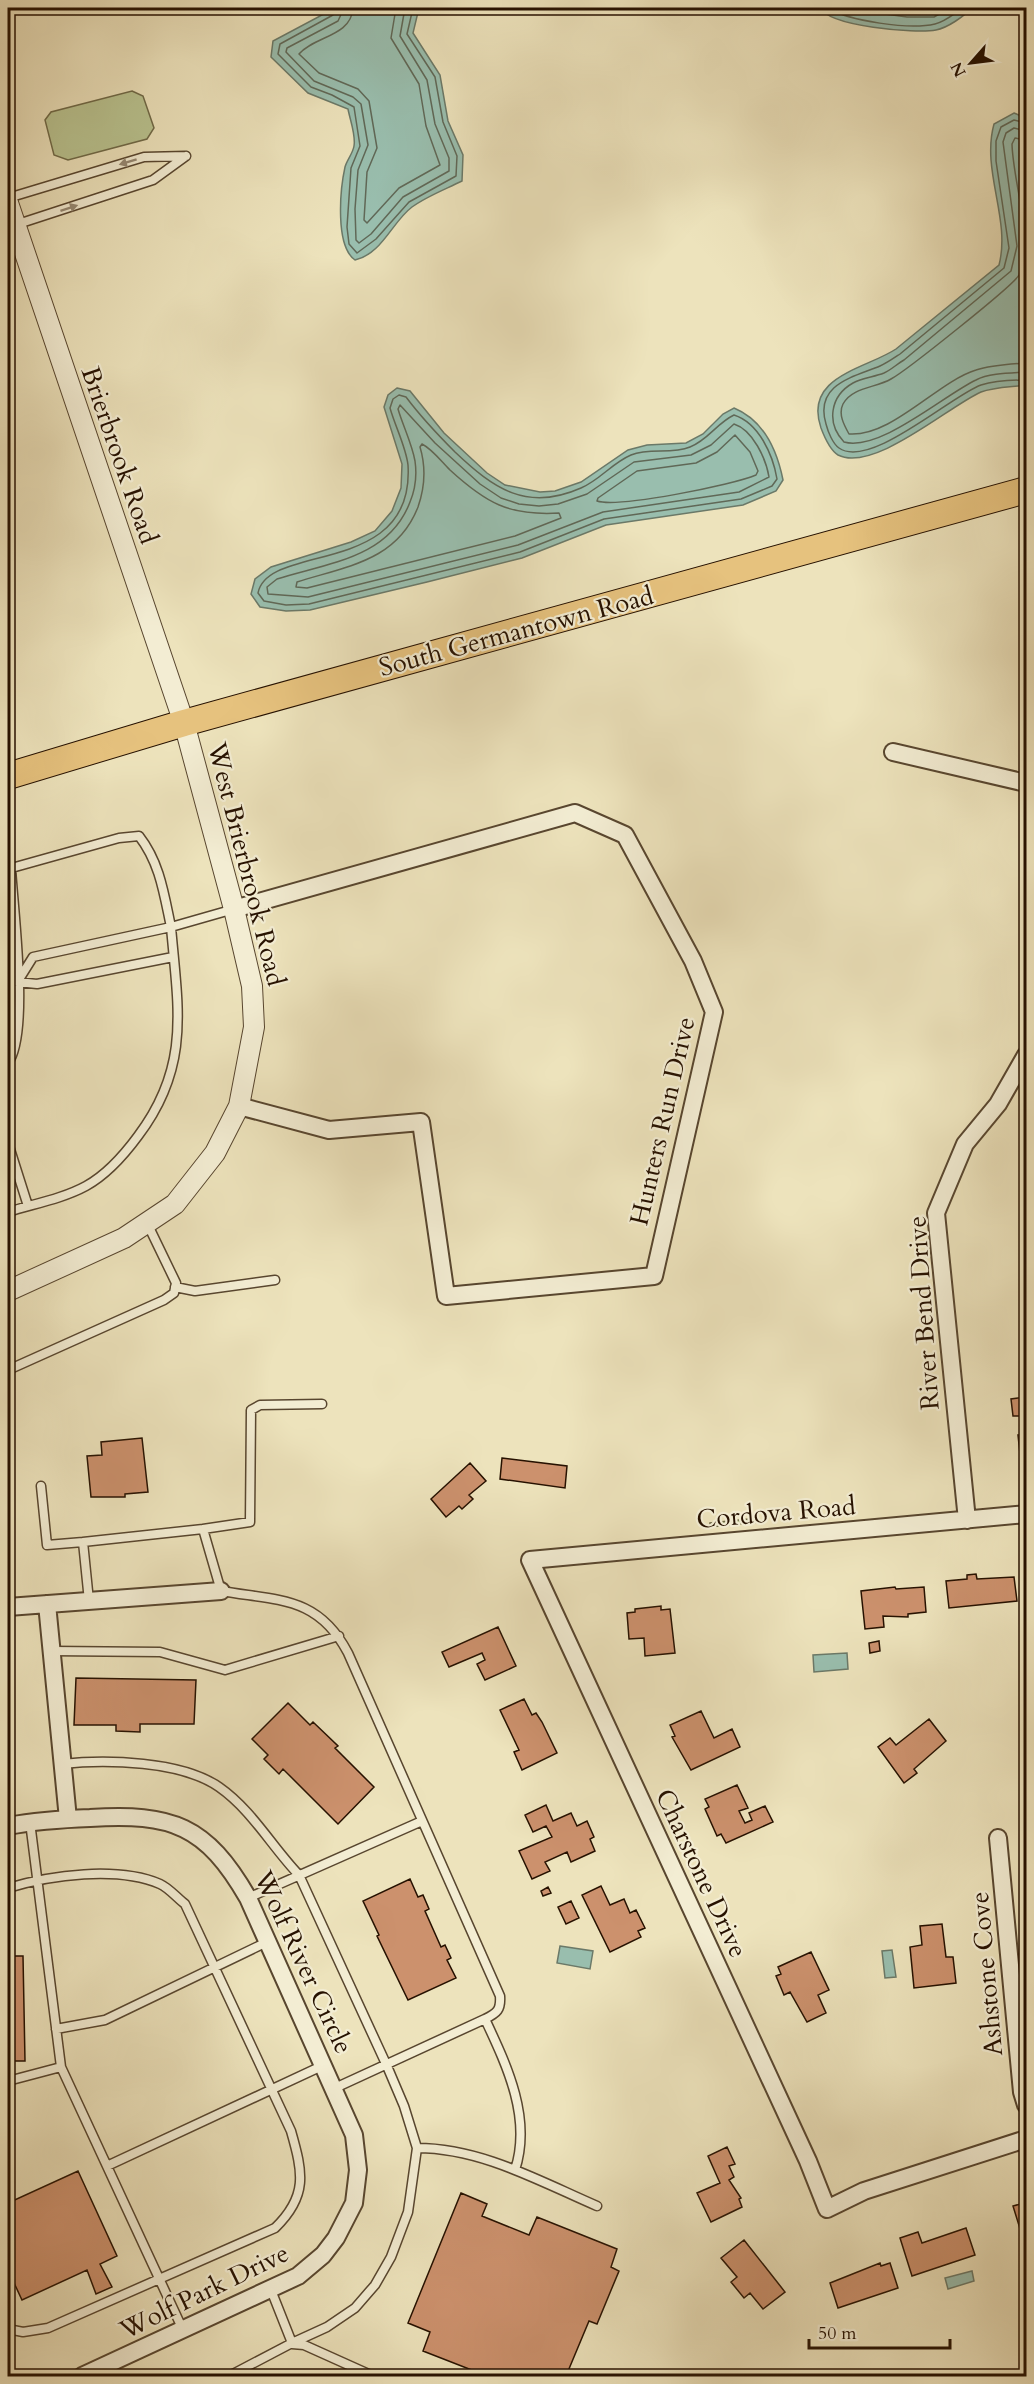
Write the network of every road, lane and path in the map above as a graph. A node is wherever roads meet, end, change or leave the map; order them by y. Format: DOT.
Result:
graph roads {
  1 [pos="9,210"];
  2 [pos="1026,490"];
  3 [pos="184,723"];
  4 [pos="893,752"];
  5 [pos="8,776"];
  6 [pos="1026,783"];
  7 [pos="9,868"];
  8 [pos="234,909"];
  9 [pos="171,927"];
  10 [pos="173,957"];
  11 [pos="8,981"];
  12 [pos="18,981"];
  13 [pos="1026,1055"];
  14 [pos="8,1063"];
  15 [pos="239,1106"];
  16 [pos="8,1143"];
  17 [pos="28,1206"];
  18 [pos="8,1212"];
  19 [pos="147,1223"];
  20 [pos="275,1280"];
  21 [pos="175,1287"];
  22 [pos="8,1291"];
  23 [pos="8,1370"];
  24 [pos="322,1404"];
  25 [pos="41,1486"];
  26 [pos="1026,1514"];
  27 [pos="967,1520"];
  28 [pos="203,1529"];
  29 [pos="83,1542"];
  30 [pos="530,1560"];
  31 [pos="221,1591"];
  32 [pos="89,1601"];
  33 [pos="47,1604"];
  34 [pos="8,1607"];
  35 [pos="339,1636"];
  36 [pos="51,1651"];
  37 [pos="62,1764"];
  38 [pos="68,1819"];
  39 [pos="30,1821"];
  40 [pos="422,1821"];
  41 [pos="8,1826"];
  42 [pos="998,1838"];
  43 [pos="299,1875"];
  44 [pos="38,1879"];
  45 [pos="8,1888"];
  46 [pos="248,1899"];
  47 [pos="267,1942"];
  48 [pos="214,1967"];
  49 [pos="485,2019"];
  50 [pos="56,2029"];
  51 [pos="324,2065"];
  52 [pos="387,2066"];
  53 [pos="61,2067"];
  54 [pos="8,2081"];
  55 [pos="273,2088"];
  56 [pos="335,2088"];
  57 [pos="1026,2105"];
  58 [pos="1026,2139"];
  59 [pos="417,2148"];
  60 [pos="107,2166"];
  61 [pos="358,2170"];
  62 [pos="515,2170"];
  63 [pos="597,2206"];
  64 [pos="160,2279"];
  65 [pos="271,2290"];
  66 [pos="8,2329"];
  67 [pos="183,2330"];
  68 [pos="292,2343"];
  69 [pos="358,2369"];
  70 [pos="82,2376"];
  71 [pos="228,2376"];
  72 [pos="349,2376"];
  73 [pos="373,2376"];
  1 -- 1 [label="lane, one-way"];
  1 -- 3 [label="street, Brierbrook Road"];
  2 -- 3 [label="main road, South Germantown Road"];
  3 -- 5 [label="main road, South Germantown Road"];
  3 -- 8 [label="street, West Brierbrook Road"];
  4 -- 6 [label="street"];
  7 -- 9 [label="lane"];
  7 -- 12 [label="lane"];
  8 -- 9 [label="lane"];
  8 -- 15 [label="street, West Brierbrook Road"];
  8 -- 15 [label="street, Hunters Run Drive"];
  9 -- 10 [label="lane"];
  9 -- 12 [label="lane"];
  10 -- 12 [label="lane"];
  10 -- 17 [label="lane"];
  11 -- 12 [label="lane"];
  12 -- 14 [label="lane"];
  13 -- 27 [label="street, River Bend Drive"];
  15 -- 19 [label="street, West Brierbrook Road"];
  16 -- 17 [label="lane"];
  17 -- 18 [label="lane"];
  19 -- 21 [label="lane"];
  19 -- 22 [label="street, West Brierbrook Road"];
  20 -- 21 [label="lane"];
  21 -- 23 [label="lane"];
  24 -- 28 [label="lane"];
  25 -- 29 [label="lane"];
  26 -- 27 [label="street, Cordova Road"];
  27 -- 30 [label="street, Cordova Road"];
  28 -- 29 [label="lane"];
  28 -- 31 [label="lane"];
  29 -- 32 [label="lane"];
  30 -- 58 [label="street, Charstone Drive"];
  31 -- 32 [label="street"];
  31 -- 35 [label="lane"];
  32 -- 33 [label="street"];
  33 -- 34 [label="street"];
  33 -- 36 [label="street"];
  35 -- 36 [label="lane"];
  35 -- 40 [label="lane"];
  36 -- 37 [label="street"];
  37 -- 38 [label="street"];
  37 -- 43 [label="lane"];
  38 -- 39 [label="street, Wolf River Circle"];
  38 -- 46 [label="street, Wolf River Circle"];
  39 -- 41 [label="street, Wolf River Circle"];
  39 -- 44 [label="lane"];
  40 -- 43 [label="lane"];
  40 -- 49 [label="lane"];
  42 -- 57 [label="street, Ashstone Cove"];
  43 -- 46 [label="lane"];
  43 -- 52 [label="lane"];
  44 -- 45 [label="lane"];
  44 -- 48 [label="lane"];
  44 -- 50 [label="lane"];
  46 -- 47 [label="street, Wolf River Circle"];
  47 -- 48 [label="lane"];
  47 -- 51 [label="street, Wolf River Circle"];
  48 -- 50 [label="lane"];
  48 -- 55 [label="lane"];
  49 -- 52 [label="lane"];
  49 -- 62 [label="lane"];
  50 -- 53 [label="lane"];
  51 -- 55 [label="lane"];
  51 -- 56 [label="street, Wolf River Circle"];
  52 -- 56 [label="lane"];
  52 -- 59 [label="lane"];
  53 -- 54 [label="lane"];
  53 -- 60 [label="lane"];
  55 -- 60 [label="lane"];
  55 -- 64 [label="lane"];
  56 -- 61 [label="street, Wolf River Circle"];
  59 -- 62 [label="lane"];
  59 -- 68 [label="lane"];
  60 -- 64 [label="lane"];
  61 -- 65 [label="street, Wolf Park Drive"];
  62 -- 63 [label="lane"];
  64 -- 66 [label="lane"];
  64 -- 67 [label="lane"];
  65 -- 67 [label="street, Wolf Park Drive"];
  65 -- 68 [label="lane"];
  67 -- 70 [label="street, Wolf Park Drive"];
  68 -- 69 [label="lane"];
  68 -- 71 [label="lane"];
  69 -- 72 [label="lane"];
  69 -- 73 [label="lane"];
}
